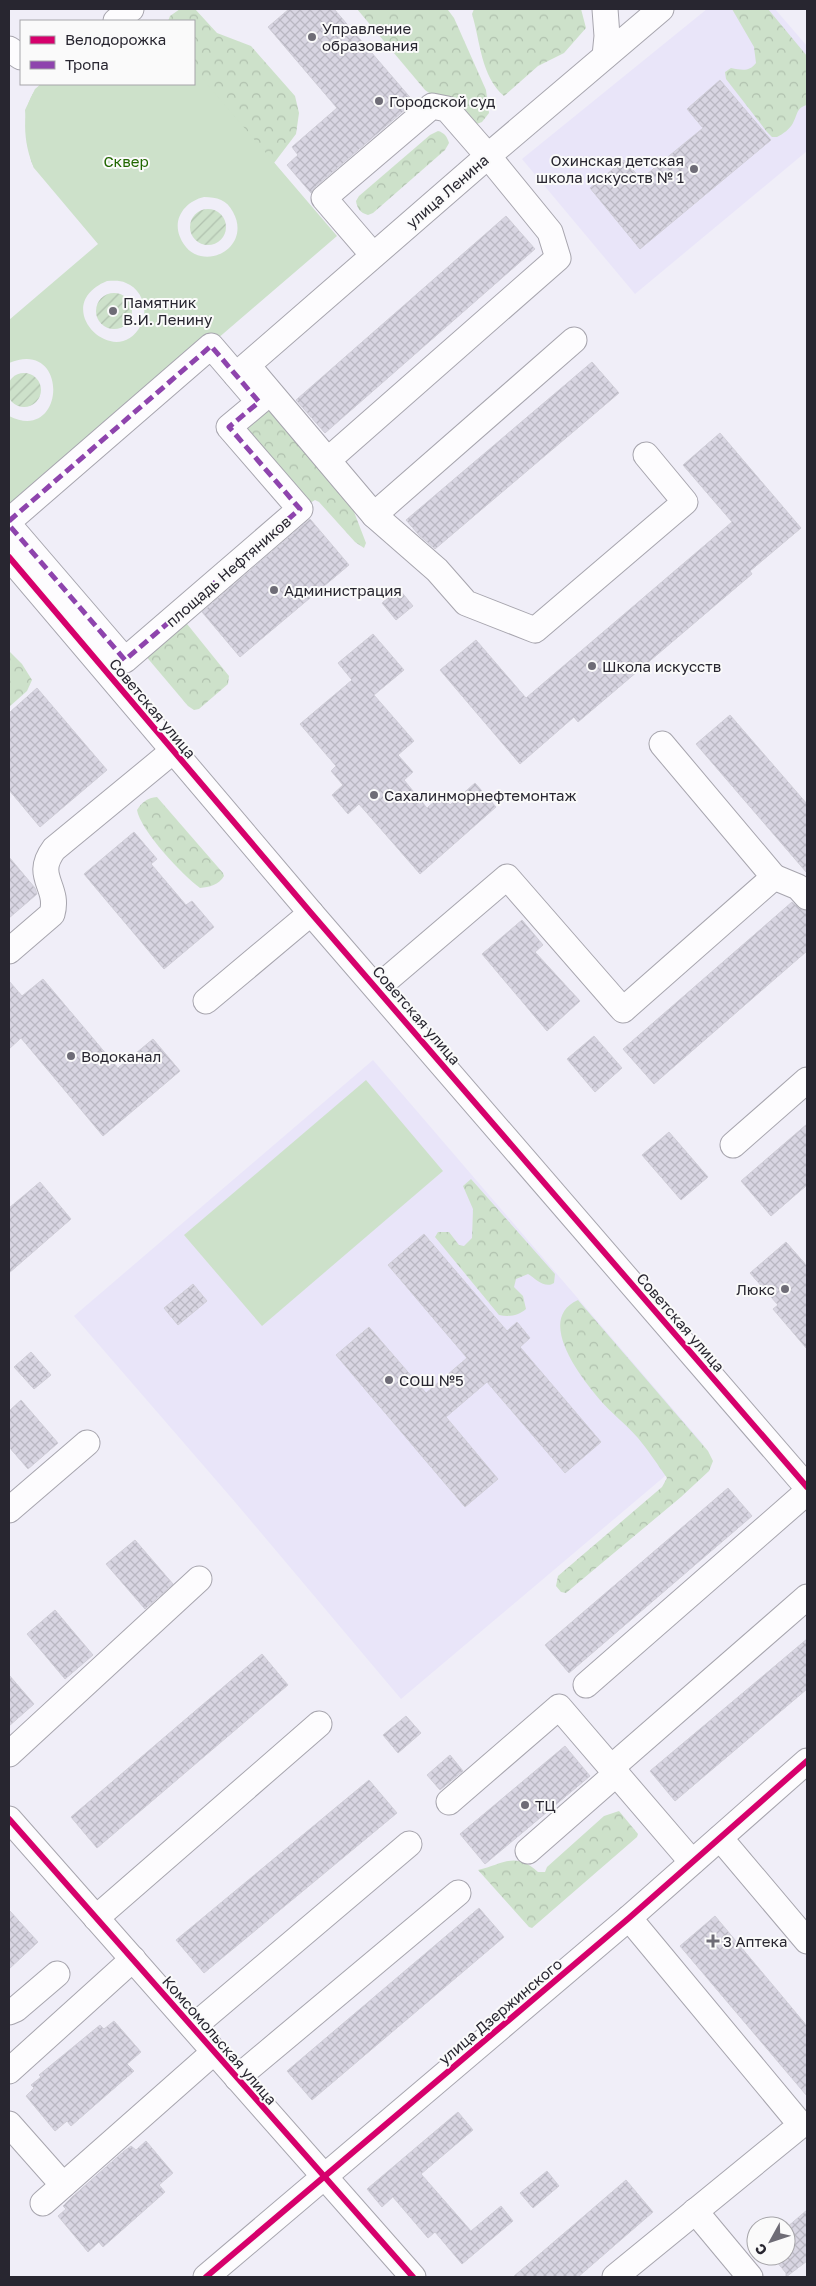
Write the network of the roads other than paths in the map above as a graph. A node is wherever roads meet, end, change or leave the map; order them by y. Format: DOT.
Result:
graph roads {
  1 [pos="131,9"];
  2 [pos="605,9"];
  3 [pos="660,9"];
  4 [pos="117,20"];
  5 [pos="9,49"];
  6 [pos="20,55"];
  7 [pos="605,56"];
  8 [pos="488,156"];
  9 [pos="373,255"];
  10 [pos="574,340"];
  11 [pos="242,370"];
  12 [pos="646,455"];
  13 [pos="328,460"];
  14 [pos="374,514"];
  15 [pos="9,521"];
  16 [pos="9,525"];
  17 [pos="18,565"];
  18 [pos="662,744"];
  19 [pos="173,751"];
  20 [pos="774,877"];
  21 [pos="807,897"];
  22 [pos="311,913"];
  23 [pos="9,951"];
  24 [pos="377,988"];
  25 [pos="206,1001"];
  26 [pos="807,1080"];
  27 [pos="733,1144"];
  28 [pos="87,1443"];
  29 [pos="805,1481"];
  30 [pos="9,1510"];
  31 [pos="199,1579"];
  32 [pos="807,1597"];
  33 [pos="586,1685"];
  34 [pos="319,1724"];
  35 [pos="9,1754"];
  36 [pos="807,1761"];
  37 [pos="614,1770"];
  38 [pos="449,1802"];
  39 [pos="9,1819"];
  40 [pos="720,1838"];
  41 [pos="409,1844"];
  42 [pos="528,1851"];
  43 [pos="692,1862"];
  44 [pos="458,1893"];
  45 [pos="96,1918"];
  46 [pos="629,1918"];
  47 [pos="807,1941"];
  48 [pos="133,1959"];
  49 [pos="57,1974"];
  50 [pos="9,2012"];
  51 [pos="193,2027"];
  52 [pos="214,2052"];
  53 [pos="9,2071"];
  54 [pos="237,2078"];
  55 [pos="9,2124"];
  56 [pos="324,2177"];
  57 [pos="63,2185"];
  58 [pos="43,2203"];
  59 [pos="695,2212"];
  60 [pos="206,2277"];
  61 [pos="413,2277"];
  62 [pos="616,2277"];
  63 [pos="750,2277"];
  1 -- 4 [label="street"];
  2 -- 7 [label="street"];
  3 -- 7 [label="street, улица Ленина"];
  5 -- 6 [label="street"];
  7 -- 8 [label="street, улица Ленина"];
  8 -- 9 [label="street, улица Ленина"];
  8 -- 9 [label="street"];
  8 -- 13 [label="street"];
  9 -- 11 [label="street, улица Ленина"];
  10 -- 14 [label="street"];
  11 -- 13 [label="street"];
  11 -- 15 [label="street, площадь Нефтяников"];
  11 -- 17 [label="street, площадь Нефтяников"];
  12 -- 14 [label="street"];
  13 -- 14 [label="street"];
  16 -- 17 [label="street, площадь Нефтяников"];
  17 -- 19 [label="street, Советская улица"];
  18 -- 20 [label="street"];
  19 -- 22 [label="street, Советская улица"];
  19 -- 23 [label="street"];
  20 -- 21 [label="street"];
  20 -- 24 [label="street"];
  22 -- 24 [label="street, Советская улица"];
  22 -- 25 [label="street"];
  24 -- 29 [label="street, Советская улица"];
  26 -- 27 [label="street"];
  28 -- 30 [label="street"];
  29 -- 33 [label="street"];
  31 -- 35 [label="street"];
  32 -- 37 [label="street"];
  34 -- 45 [label="street"];
  36 -- 40 [label="street, улица Дзержинского"];
  37 -- 38 [label="street"];
  37 -- 42 [label="street"];
  37 -- 43 [label="street"];
  39 -- 45 [label="street, Комсомольская улица"];
  40 -- 43 [label="street, улица Дзержинского"];
  40 -- 47 [label="street"];
  41 -- 51 [label="street"];
  43 -- 46 [label="street, улица Дзержинского"];
  44 -- 54 [label="street"];
  45 -- 48 [label="street, Комсомольская улица"];
  46 -- 56 [label="street, улица Дзержинского"];
  46 -- 59 [label="street"];
  48 -- 51 [label="street, Комсомольская улица"];
  48 -- 53 [label="street"];
  49 -- 50 [label="street"];
  51 -- 52 [label="street, Комсомольская улица"];
  52 -- 54 [label="street, Комсомольская улица"];
  52 -- 57 [label="street"];
  54 -- 56 [label="street, Комсомольская улица"];
  55 -- 57 [label="street"];
  56 -- 60 [label="street, улица Дзержинского"];
  56 -- 61 [label="street, Комсомольская улица"];
  57 -- 58 [label="street"];
  59 -- 62 [label="street"];
  59 -- 63 [label="street"];
}
